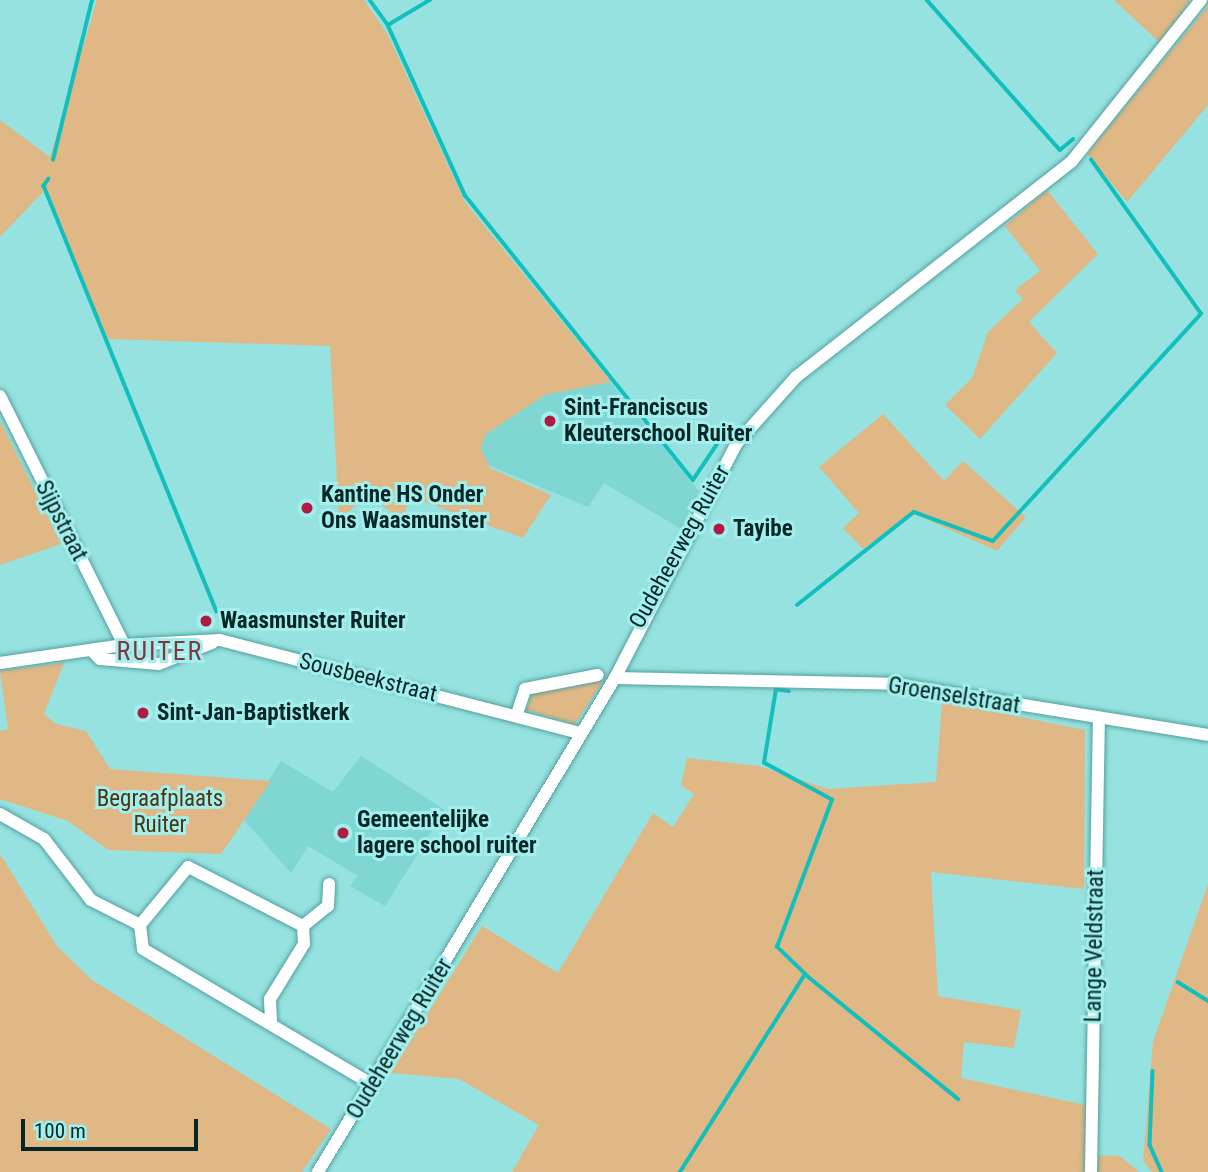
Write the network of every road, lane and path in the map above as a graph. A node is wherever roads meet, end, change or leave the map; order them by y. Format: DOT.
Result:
graph roads {
  1 [pos="1201,0"];
  2 [pos="0,396"];
  3 [pos="220,640"];
  4 [pos="124,645"];
  5 [pos="91,650"];
  6 [pos="0,663"];
  7 [pos="598,675"];
  8 [pos="615,678"];
  9 [pos="517,714"];
  10 [pos="1099,720"];
  11 [pos="580,733"];
  12 [pos="1208,735"];
  13 [pos="0,814"];
  14 [pos="329,884"];
  15 [pos="140,925"];
  16 [pos="303,926"];
  17 [pos="271,1020"];
  18 [pos="373,1085"];
  19 [pos="318,1172"];
  20 [pos="1091,1172"];
  1 -- 8 [label="street, Oudeheerweg Ruiter"];
  2 -- 4 [label="street, Sijpstraat"];
  3 -- 4 [label="street, Sousbeekstraat"];
  3 -- 5 [label="street, Sousbeekstraat"];
  3 -- 9 [label="street, Sousbeekstraat"];
  4 -- 5 [label="street, Sousbeekstraat"];
  5 -- 6 [label="street, Sousbeekstraat"];
  7 -- 9 [label="street"];
  8 -- 10 [label="street, Groenselstraat"];
  8 -- 11 [label="street, Oudeheerweg Ruiter"];
  9 -- 11 [label="street, Sousbeekstraat"];
  10 -- 12 [label="street, Groenselstraat"];
  10 -- 20 [label="street, Lange Veldstraat"];
  11 -- 18 [label="street, Oudeheerweg Ruiter"];
  13 -- 15 [label="street"];
  14 -- 16 [label="street"];
  15 -- 16 [label="street"];
  15 -- 17 [label="street"];
  16 -- 17 [label="street"];
  17 -- 18 [label="street"];
  18 -- 19 [label="street, Oudeheerweg Ruiter"];
}
